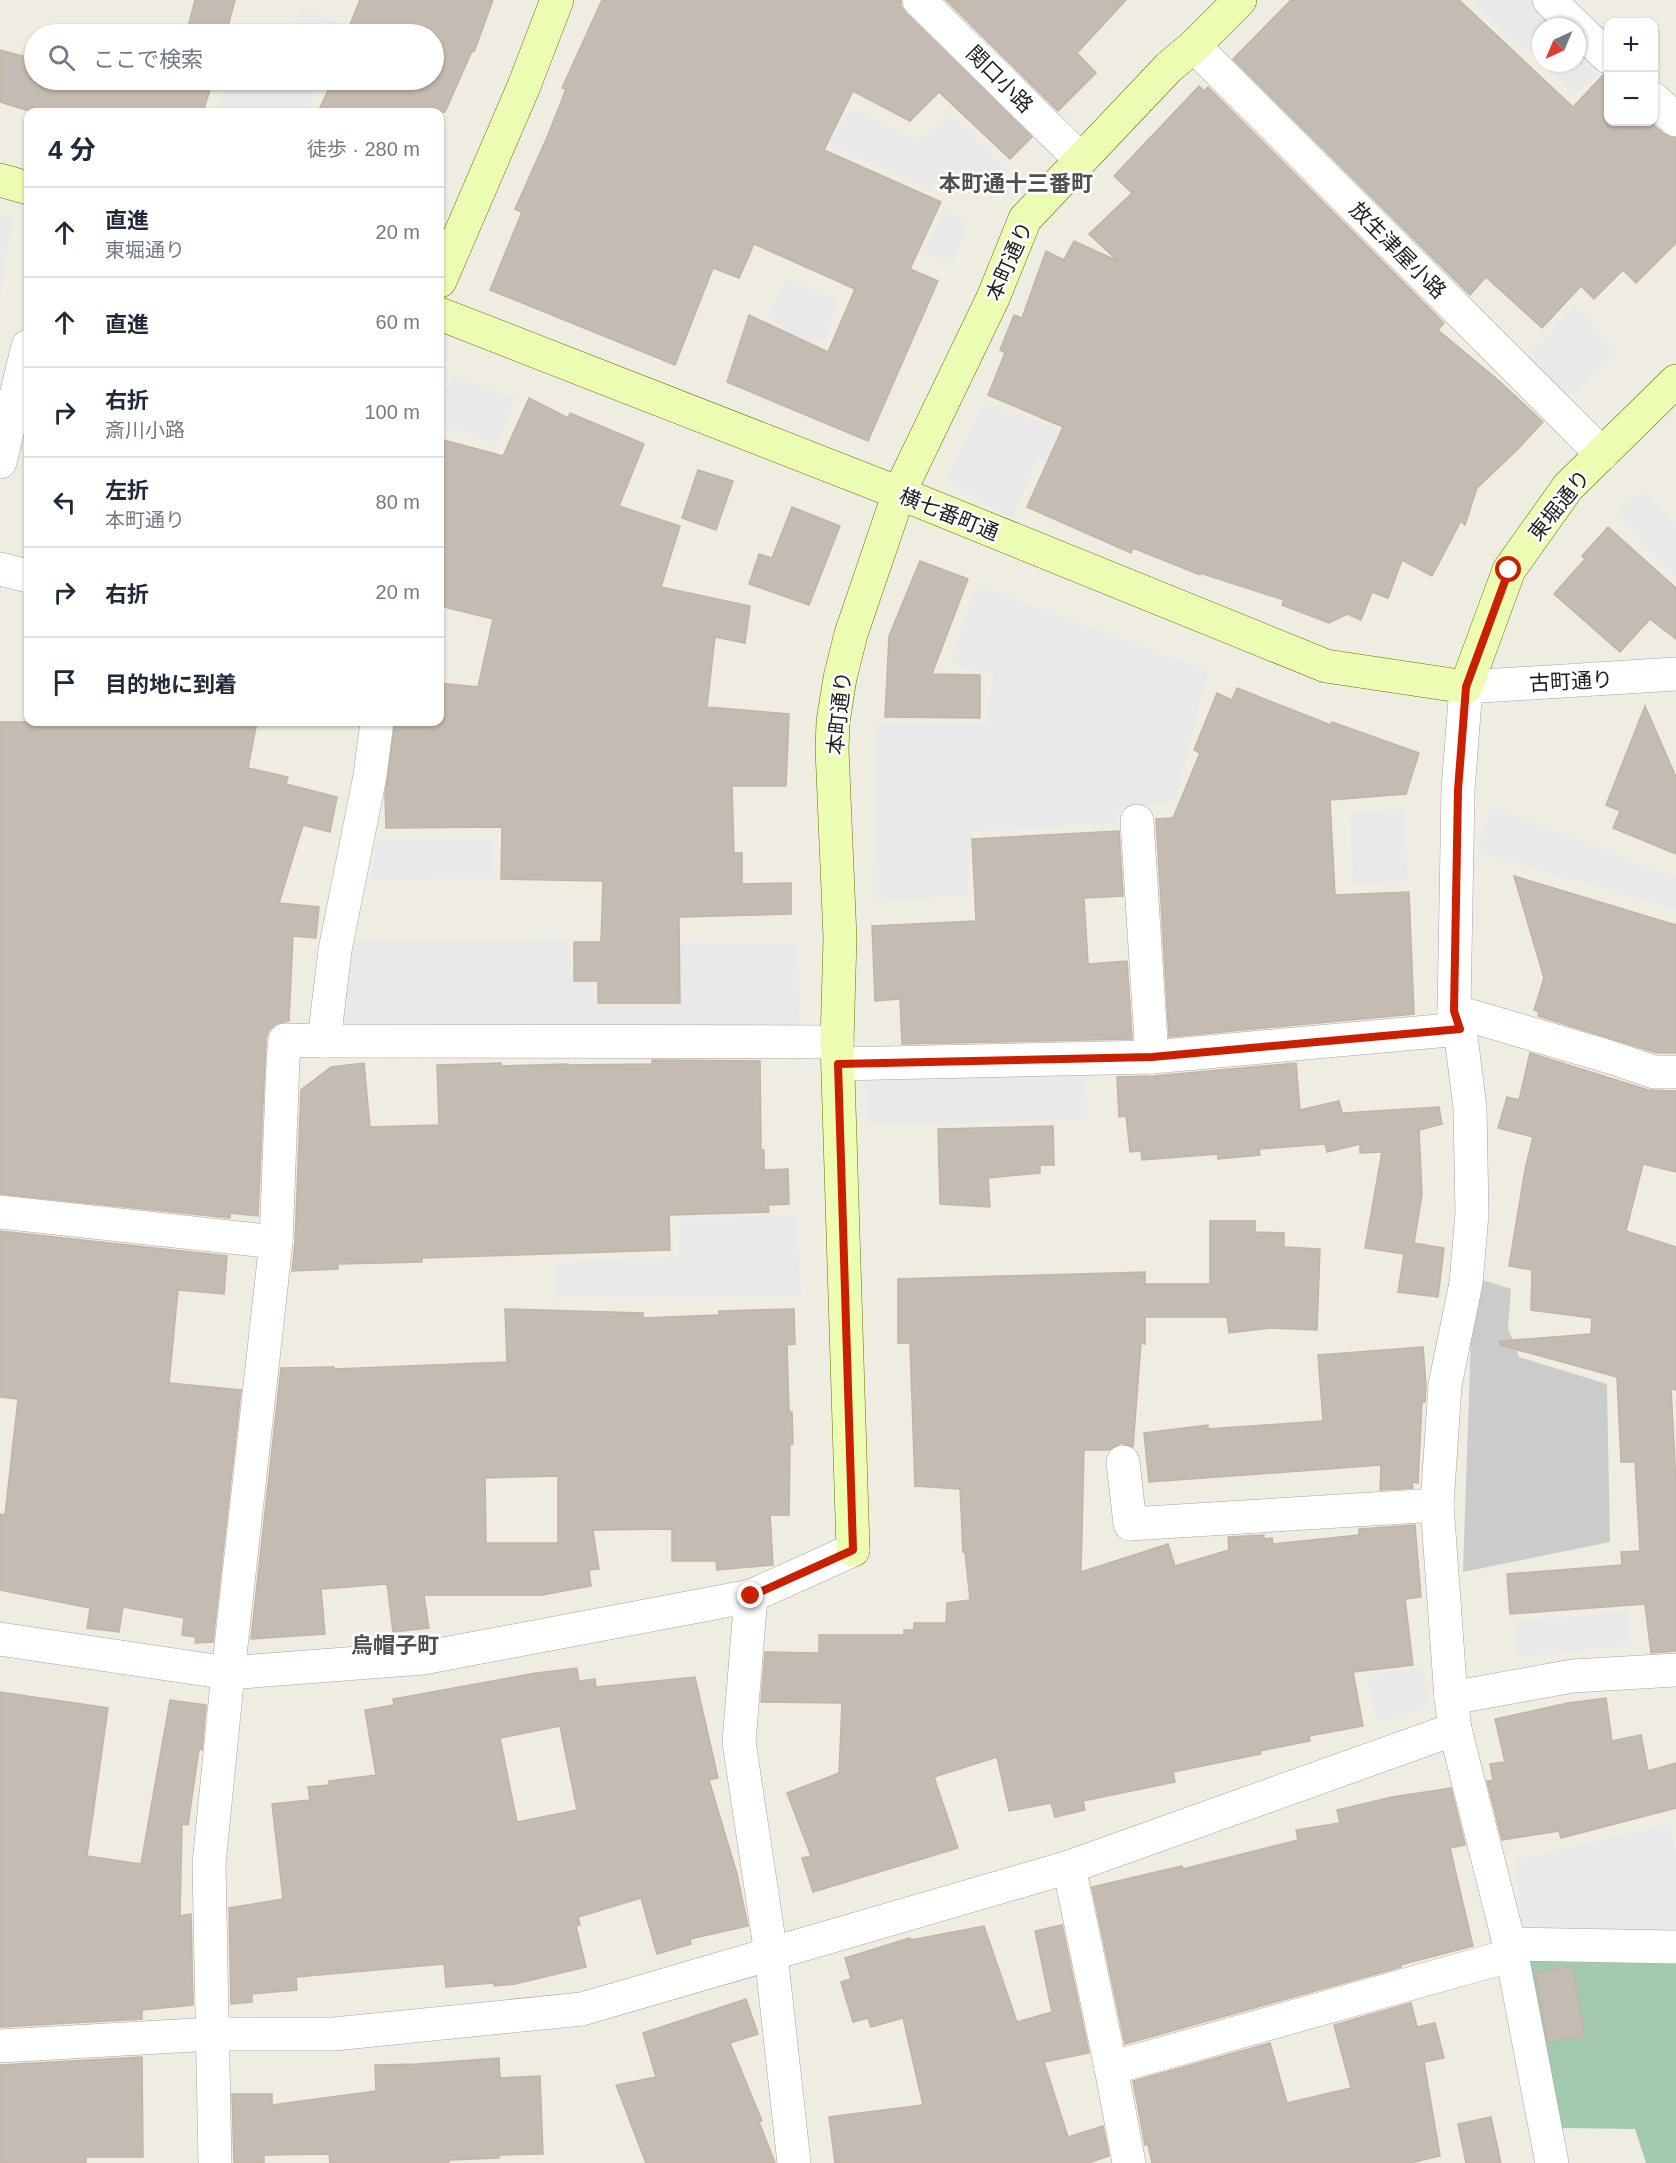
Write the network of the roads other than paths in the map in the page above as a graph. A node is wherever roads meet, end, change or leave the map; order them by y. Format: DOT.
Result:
graph roads {
  1 [pos="557,0"];
  2 [pos="919,0"];
  3 [pos="1240,0"];
  4 [pos="1549,0"];
  5 [pos="1194,46"];
  6 [pos="1604,53"];
  7 [pos="1658,104"];
  8 [pos="1676,120"];
  9 [pos="1080,159"];
  10 [pos="0,180"];
  11 [pos="24,187"];
  12 [pos="444,272"];
  13 [pos="444,316"];
  14 [pos="24,363"];
  15 [pos="1676,381"];
  16 [pos="1602,454"];
  17 [pos="0,462"];
  18 [pos="899,493"];
  19 [pos="0,569"];
  20 [pos="24,575"];
  21 [pos="1676,674"];
  22 [pos="1466,687"];
  23 [pos="376,726"];
  24 [pos="1137,821"];
  25 [pos="1457,1020"];
  26 [pos="324,1041"];
  27 [pos="837,1053"];
  28 [pos="1152,1057"];
  29 [pos="1676,1072"];
  30 [pos="0,1212"];
  31 [pos="276,1242"];
  32 [pos="1123,1462"];
  33 [pos="1437,1505"];
  34 [pos="751,1596"];
  35 [pos="0,1639"];
  36 [pos="1676,1670"];
  37 [pos="228,1673"];
  38 [pos="1453,1713"];
  39 [pos="1069,1867"];
  40 [pos="1676,1947"];
  41 [pos="1510,1950"];
  42 [pos="771,1954"];
  43 [pos="213,2034"];
  44 [pos="0,2046"];
  45 [pos="1111,2068"];
  46 [pos="215,2163"];
  47 [pos="794,2163"];
  48 [pos="1129,2163"];
  49 [pos="1552,2163"];
  1 -- 12 [label="street"];
  2 -- 9 [label="street, 関口小路"];
  3 -- 5 [label="street, 本町通り"];
  4 -- 6 [label="street"];
  5 -- 9 [label="street, 本町通り"];
  5 -- 16 [label="street, 放生津屋小路"];
  7 -- 8 [label="street"];
  9 -- 18 [label="street, 本町通り"];
  10 -- 11 [label="street"];
  13 -- 18 [label="street, 横七番町通"];
  14 -- 17 [label="street"];
  15 -- 16 [label="street, 東堀通り"];
  16 -- 22 [label="street, 東堀通り"];
  18 -- 22 [label="street, 横七番町通"];
  18 -- 27 [label="street, 本町通り"];
  19 -- 20 [label="street"];
  21 -- 22 [label="street, 古町通り"];
  22 -- 25 [label="street"];
  23 -- 26 [label="street"];
  24 -- 28 [label="street"];
  25 -- 28 [label="street"];
  25 -- 29 [label="street"];
  25 -- 33 [label="street"];
  26 -- 27 [label="street"];
  26 -- 31 [label="street"];
  27 -- 28 [label="street"];
  27 -- 34 [label="street, 本町通り"];
  30 -- 31 [label="street"];
  31 -- 37 [label="street"];
  32 -- 33 [label="street"];
  33 -- 38 [label="street"];
  34 -- 37 [label="street"];
  34 -- 42 [label="street"];
  35 -- 37 [label="street"];
  36 -- 38 [label="street"];
  37 -- 43 [label="street"];
  38 -- 39 [label="street"];
  38 -- 41 [label="street"];
  39 -- 42 [label="street"];
  39 -- 45 [label="street"];
  40 -- 41 [label="street"];
  41 -- 45 [label="street"];
  41 -- 49 [label="street"];
  42 -- 43 [label="street"];
  42 -- 47 [label="street"];
  43 -- 44 [label="street"];
  43 -- 46 [label="street"];
  45 -- 48 [label="street"];
}
